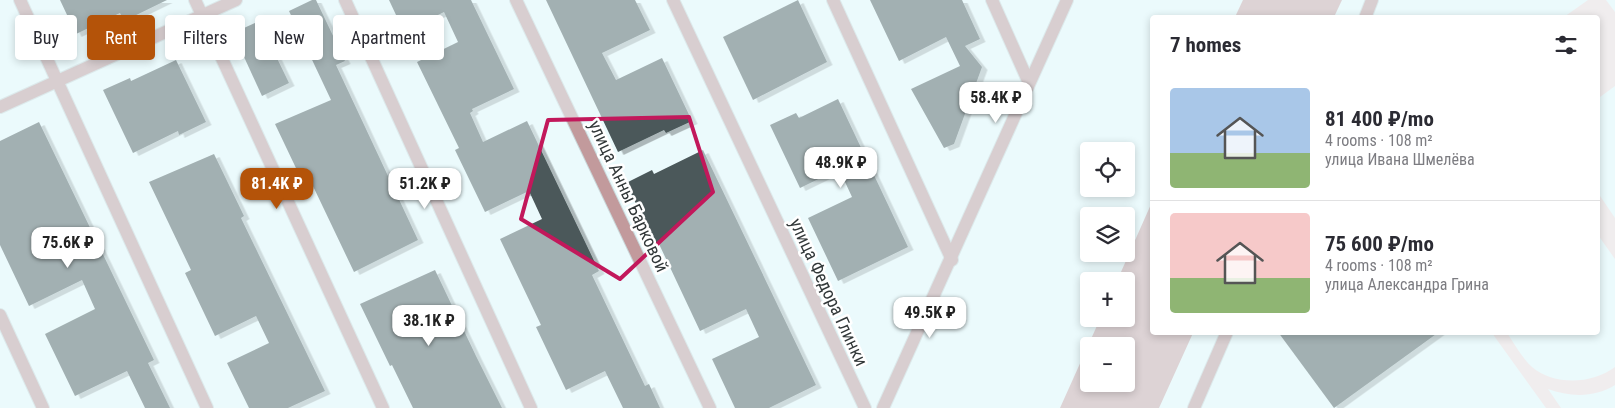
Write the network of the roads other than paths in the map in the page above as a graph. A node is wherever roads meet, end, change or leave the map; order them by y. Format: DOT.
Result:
graph roads {
  1 [pos="20,0"];
  2 [pos="195,0"];
  3 [pos="236,0"];
  4 [pos="345,0"];
  5 [pos="516,0"];
  6 [pos="673,0"];
  7 [pos="833,0"];
  8 [pos="992,0"];
  9 [pos="1067,0"];
  10 [pos="1372,0"];
  11 [pos="202,15"];
  12 [pos="1366,15"];
  13 [pos="165,32"];
  14 [pos="223,60"];
  15 [pos="56,81"];
  16 [pos="1029,83"];
  17 [pos="0,107"];
  18 [pos="952,260"];
  19 [pos="0,315"];
  20 [pos="1226,335"];
  21 [pos="43,408"];
  22 [pos="207,408"];
  23 [pos="383,408"];
  24 [pos="531,408"];
  25 [pos="710,408"];
  26 [pos="865,408"];
  27 [pos="883,408"];
  28 [pos="1194,408"];
  1 -- 15 [label="street"];
  2 -- 11 [label="street"];
  3 -- 11 [label="street"];
  4 -- 24 [label="street"];
  5 -- 25 [label="street, улица Анны Барковой"];
  6 -- 26 [label="street, улица Федора Глинки"];
  7 -- 18 [label="street"];
  8 -- 16 [label="street"];
  9 -- 16 [label="street"];
  10 -- 12 [label="street"];
  13 -- 15 [label="street"];
  14 -- 23 [label="street"];
  15 -- 17 [label="street"];
  15 -- 22 [label="street"];
  16 -- 18 [label="street"];
  18 -- 27 [label="street"];
  19 -- 21 [label="street"];
  20 -- 28 [label="street"];
}
